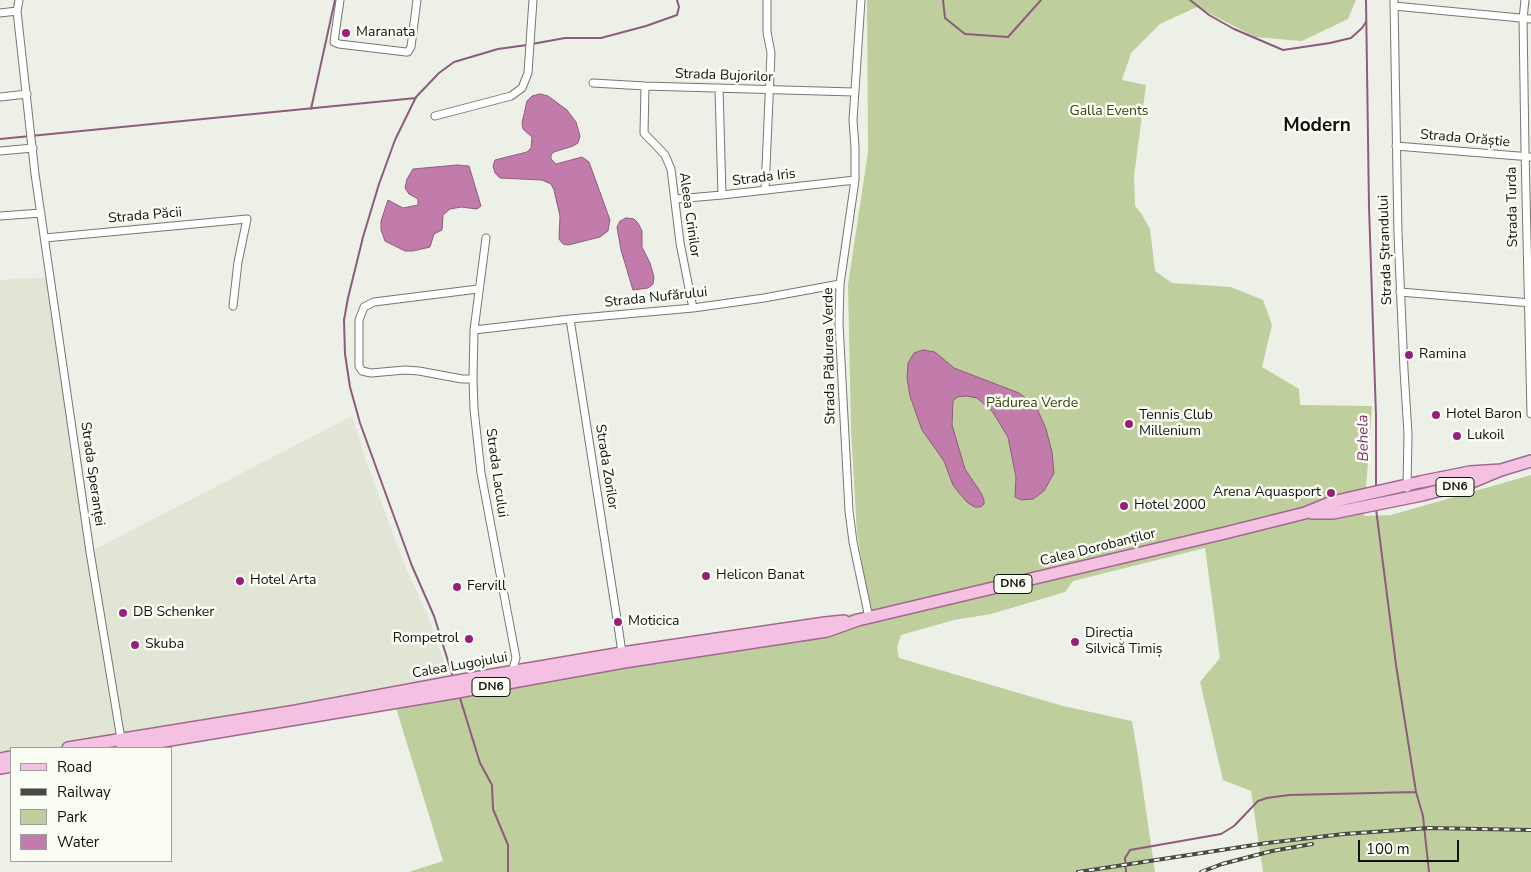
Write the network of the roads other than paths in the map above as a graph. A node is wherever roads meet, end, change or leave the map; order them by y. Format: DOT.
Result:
graph roads {
  1 [pos="19,0"];
  2 [pos="340,0"];
  3 [pos="417,0"];
  4 [pos="533,0"];
  5 [pos="861,0"];
  6 [pos="1525,0"];
  7 [pos="768,1"];
  8 [pos="1394,3"];
  9 [pos="18,11"];
  10 [pos="0,13"];
  11 [pos="1527,19"];
  12 [pos="593,83"];
  13 [pos="645,86"];
  14 [pos="719,88"];
  15 [pos="769,90"];
  16 [pos="854,92"];
  17 [pos="27,94"];
  18 [pos="0,96"];
  19 [pos="435,116"];
  20 [pos="1396,146"];
  21 [pos="33,148"];
  22 [pos="0,151"];
  23 [pos="1528,156"];
  24 [pos="855,180"];
  25 [pos="765,190"];
  26 [pos="722,195"];
  27 [pos="676,199"];
  28 [pos="41,212"];
  29 [pos="0,216"];
  30 [pos="45,238"];
  31 [pos="486,238"];
  32 [pos="840,284"];
  33 [pos="478,289"];
  34 [pos="1400,292"];
  35 [pos="1530,303"];
  36 [pos="233,306"];
  37 [pos="693,308"];
  38 [pos="570,319"];
  39 [pos="474,330"];
  40 [pos="473,379"];
  41 [pos="1531,414"];
  42 [pos="1531,460"];
  43 [pos="1501,470"];
  44 [pos="1408,485"];
  45 [pos="1383,497"];
  46 [pos="1407,498"];
  47 [pos="863,619"];
  48 [pos="622,653"];
  49 [pos="516,658"];
  50 [pos="528,669"];
  51 [pos="512,672"];
  52 [pos="122,744"];
  53 [pos="82,747"];
  1 -- 9 [label="street, Strada Speranței"];
  2 -- 3 [label="street"];
  4 -- 19 [label="street"];
  5 -- 16 [label="street, Strada Pădurea Verde"];
  6 -- 11 [label="street, Strada Turda"];
  7 -- 15 [label="street"];
  8 -- 11 [label="street"];
  8 -- 20 [label="street, Strada Ștrandului"];
  9 -- 10 [label="street"];
  9 -- 17 [label="street, Strada Speranței"];
  11 -- 23 [label="street, Strada Turda"];
  12 -- 13 [label="street, Strada Bujorilor"];
  13 -- 14 [label="street, Strada Bujorilor"];
  13 -- 27 [label="street, Aleea Crinilor"];
  14 -- 15 [label="street, Strada Bujorilor"];
  14 -- 26 [label="street"];
  15 -- 16 [label="street, Strada Bujorilor"];
  15 -- 25 [label="street"];
  16 -- 24 [label="street, Strada Pădurea Verde"];
  17 -- 18 [label="street"];
  17 -- 21 [label="street, Strada Speranței"];
  20 -- 23 [label="street, Strada Orăștie"];
  20 -- 34 [label="street, Strada Ștrandului"];
  21 -- 22 [label="street"];
  21 -- 28 [label="street, Strada Speranței"];
  23 -- 35 [label="street, Strada Turda"];
  24 -- 25 [label="street, Strada Iris"];
  24 -- 32 [label="street, Strada Pădurea Verde"];
  25 -- 26 [label="street, Strada Iris"];
  26 -- 27 [label="street, Strada Iris"];
  27 -- 37 [label="street, Aleea Crinilor"];
  28 -- 29 [label="street"];
  28 -- 30 [label="street, Strada Speranței"];
  30 -- 36 [label="street, Strada Păcii"];
  30 -- 52 [label="street, Strada Speranței"];
  31 -- 33 [label="street, Strada Lacului"];
  32 -- 37 [label="street, Strada Nufărului"];
  32 -- 47 [label="street, Strada Pădurea Verde"];
  33 -- 39 [label="street, Strada Lacului"];
  33 -- 40 [label="street"];
  34 -- 35 [label="street"];
  34 -- 44 [label="street, Strada Ștrandului"];
  35 -- 41 [label="street, Strada Turda"];
  37 -- 38 [label="street, Strada Nufărului"];
  38 -- 39 [label="street, Strada Nufărului"];
  38 -- 48 [label="street, Strada Zorilor"];
  39 -- 40 [label="street, Strada Lacului"];
  40 -- 49 [label="street, Strada Lacului"];
  42 -- 43 [label="main road, Calea Dorobanților / DN6"];
  43 -- 44 [label="main road, Calea Dorobanților / DN6"];
  43 -- 46 [label="main road, Calea Dorobanților / DN6"];
  44 -- 45 [label="main road, Calea Dorobanților / DN6"];
  44 -- 46 [label="street, Strada Ștrandului"];
  45 -- 46 [label="main road, Calea Dorobanților / DN6"];
  45 -- 47 [label="main road, Calea Dorobanților / DN6"];
  47 -- 48 [label="main road, Calea Lugojului / DN6"];
  47 -- 52 [label="main road, Calea Lugojului / DN6"];
  48 -- 50 [label="main road, Calea Lugojului / DN6"];
  49 -- 50 [label="street"];
  49 -- 51 [label="street, Strada Lacului"];
  50 -- 51 [label="main road, Calea Lugojului / DN6"];
  51 -- 52 [label="main road, Calea Lugojului / DN6"];
  52 -- 53 [label="main road, Calea Lugojului / DN6"];
}
